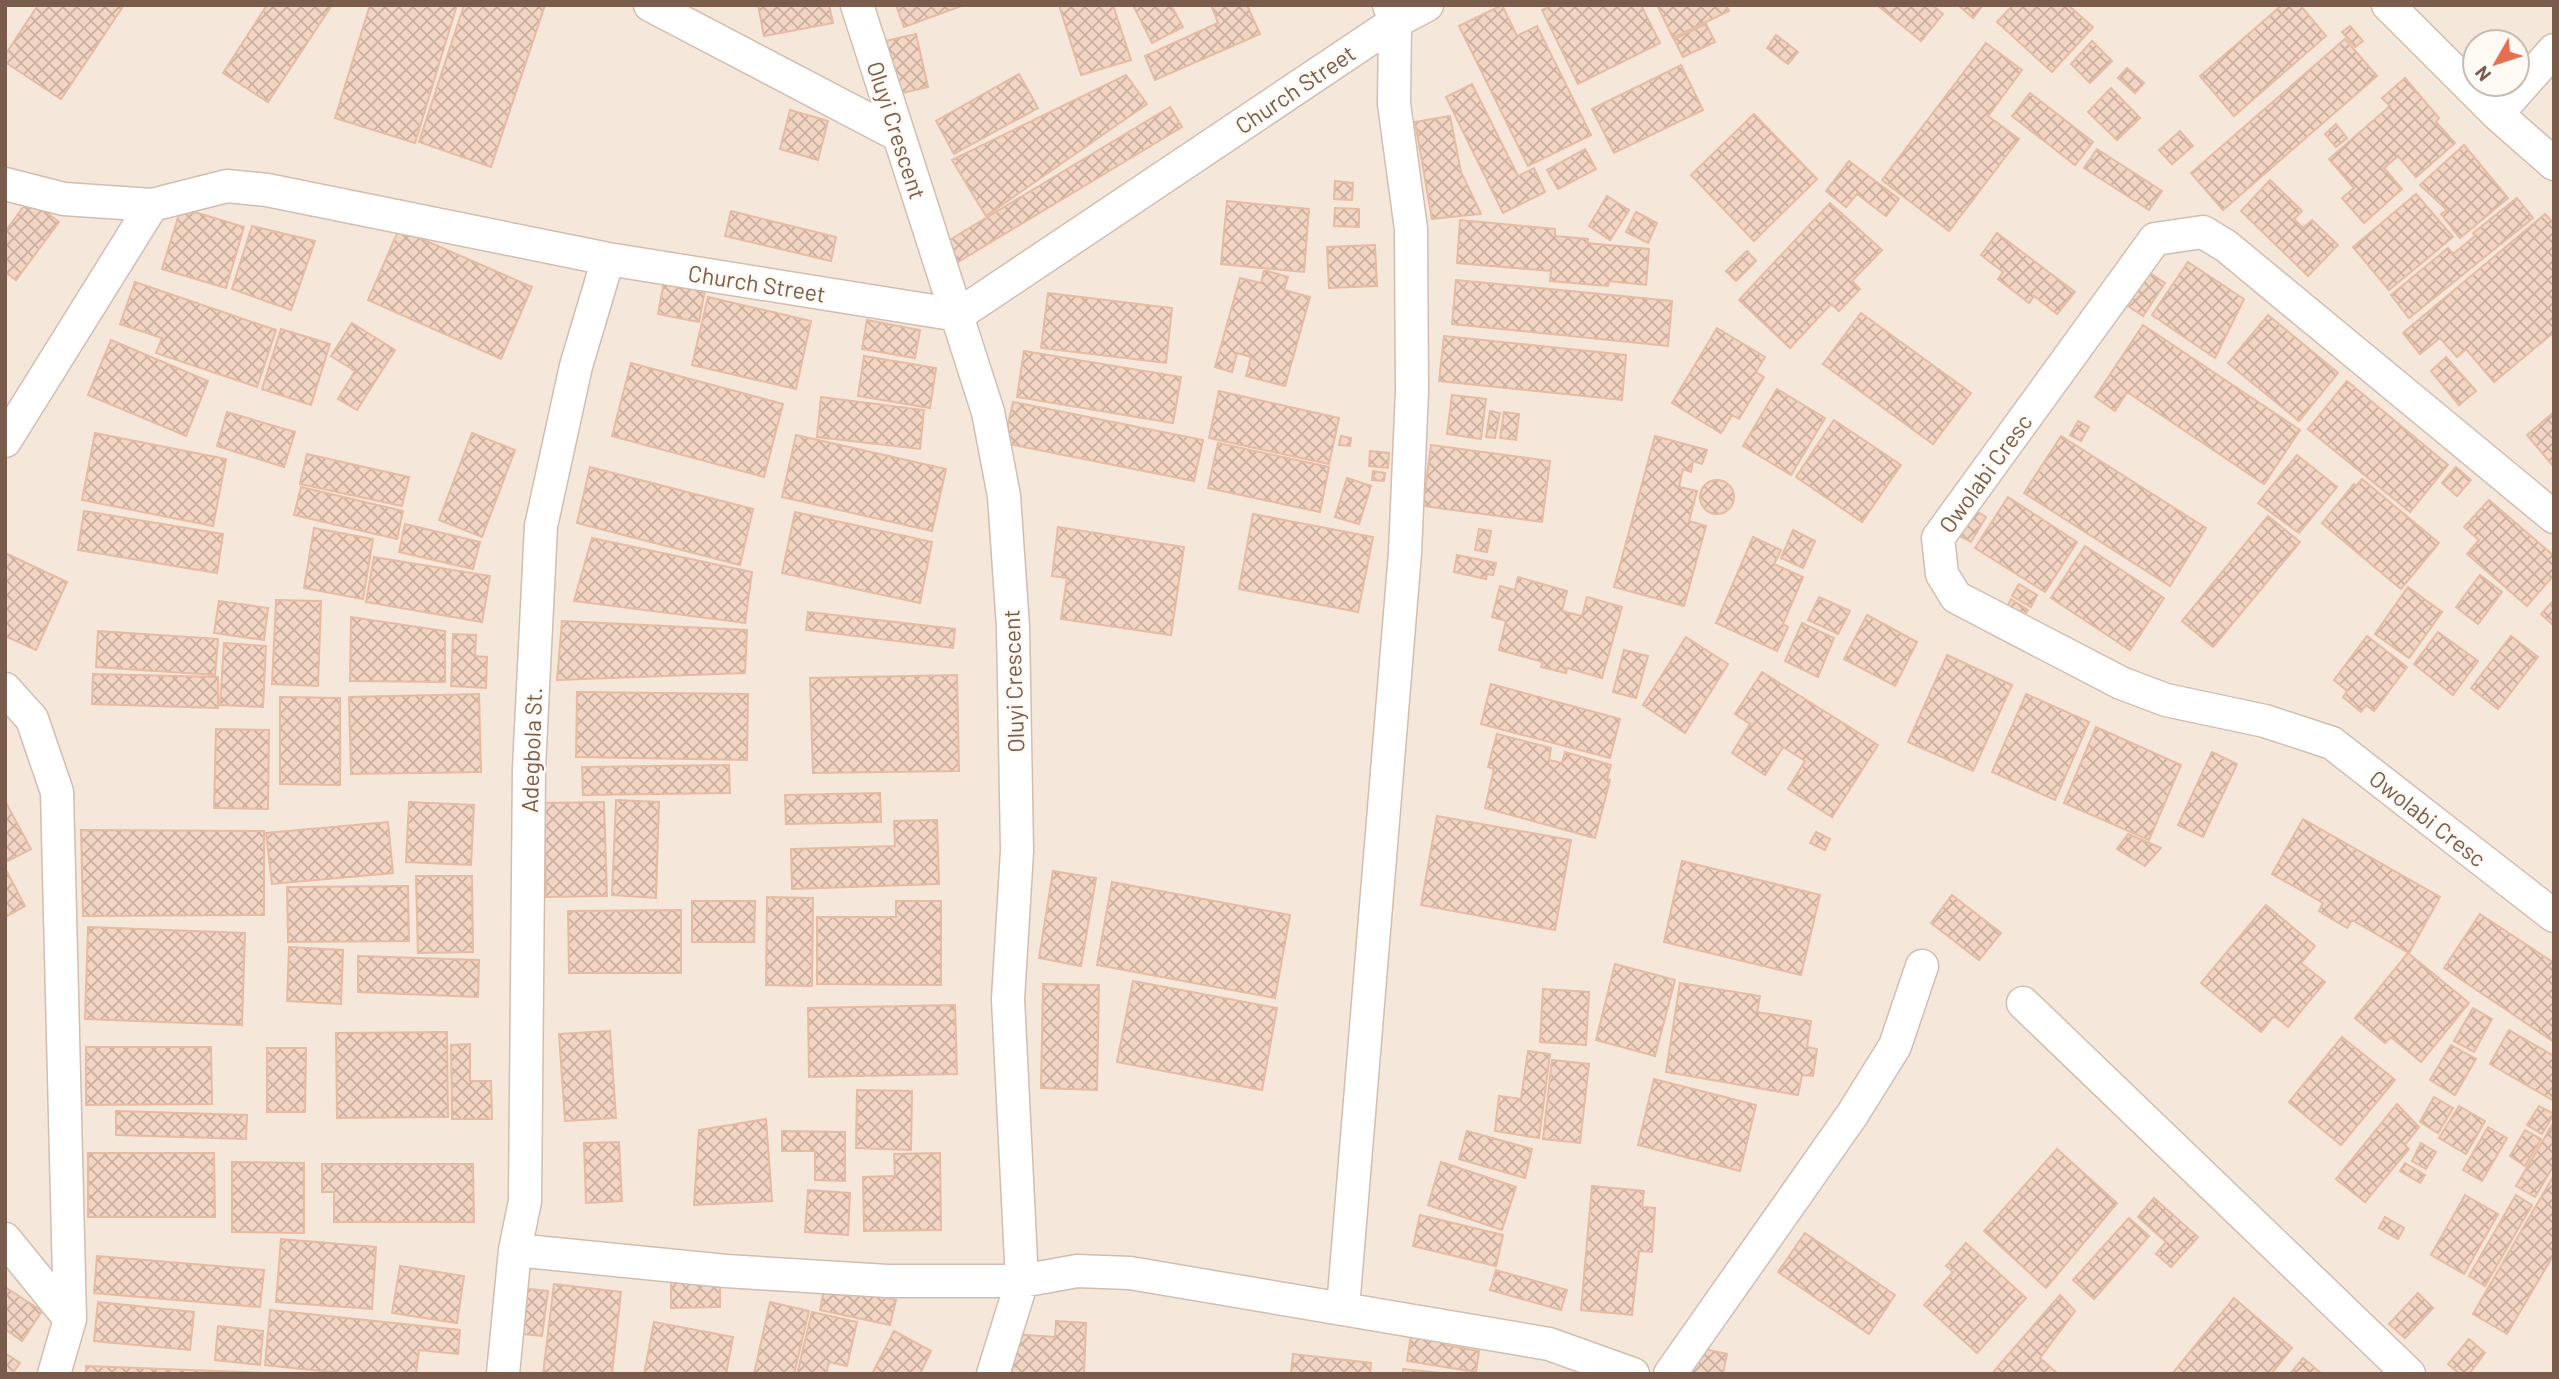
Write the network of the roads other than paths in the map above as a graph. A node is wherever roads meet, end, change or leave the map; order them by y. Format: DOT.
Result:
graph roads {
  1 [pos="649,5"];
  2 [pos="857,5"];
  3 [pos="1427,5"];
  4 [pos="2388,5"];
  5 [pos="1392,13"];
  6 [pos="2554,50"];
  7 [pos="2497,114"];
  8 [pos="898,135"];
  9 [pos="2554,164"];
  10 [pos="5,184"];
  11 [pos="152,205"];
  12 [pos="608,259"];
  13 [pos="958,315"];
  14 [pos="5,441"];
  15 [pos="2554,517"];
  16 [pos="5,689"];
  17 [pos="2554,916"];
  18 [pos="1922,966"];
  19 [pos="2023,1003"];
  20 [pos="5,1239"];
  21 [pos="515,1250"];
  22 [pos="1022,1280"];
  23 [pos="1343,1308"];
  24 [pos="69,1318"];
  25 [pos="54,1374"];
  26 [pos="503,1374"];
  27 [pos="993,1374"];
  28 [pos="1633,1374"];
  29 [pos="1670,1374"];
  30 [pos="2409,1374"];
  1 -- 8 [label="street"];
  2 -- 8 [label="street, Oluyi Crescent"];
  3 -- 5 [label="street, Church Street"];
  4 -- 7 [label="street"];
  5 -- 13 [label="street, Church Street"];
  5 -- 23 [label="street"];
  6 -- 7 [label="street"];
  7 -- 9 [label="street"];
  8 -- 13 [label="street, Oluyi Crescent"];
  10 -- 11 [label="street, Church Street"];
  11 -- 12 [label="street, Church Street"];
  11 -- 14 [label="street"];
  12 -- 13 [label="street, Church Street"];
  12 -- 21 [label="street, Adegbola St."];
  13 -- 22 [label="street, Oluyi Crescent"];
  15 -- 17 [label="street, Owolabi Cresc"];
  16 -- 24 [label="street"];
  18 -- 29 [label="street"];
  19 -- 30 [label="street"];
  20 -- 24 [label="street"];
  21 -- 22 [label="street"];
  21 -- 26 [label="street, Adegbola St."];
  22 -- 23 [label="street"];
  22 -- 27 [label="street, Oluyi Crescent"];
  23 -- 28 [label="street"];
  24 -- 25 [label="street"];
}
